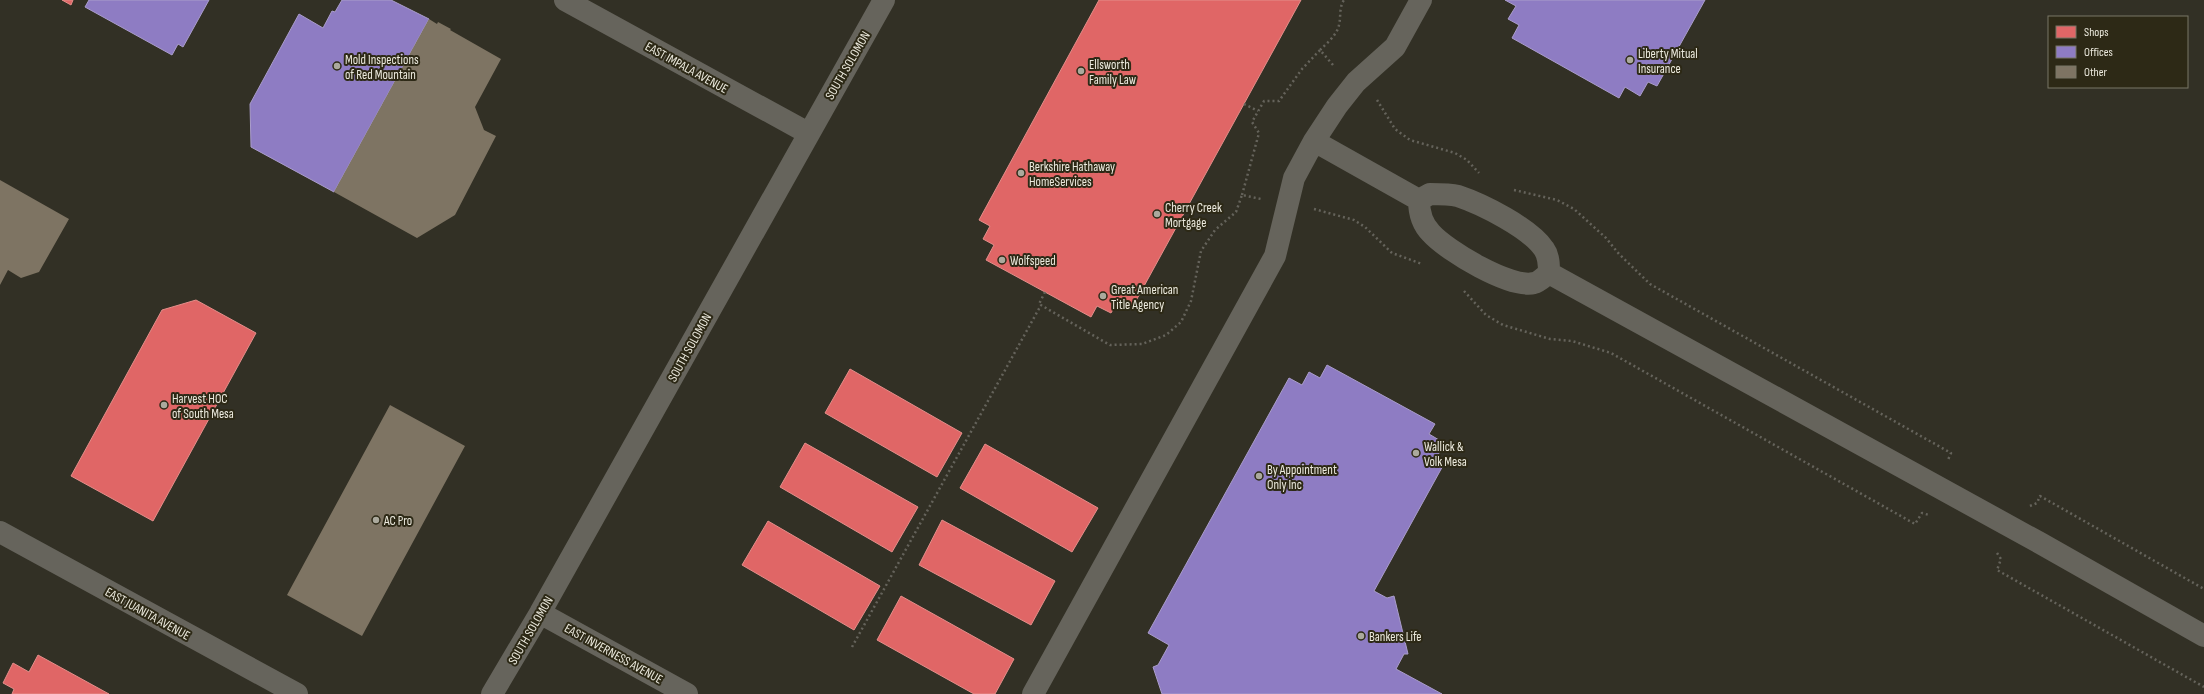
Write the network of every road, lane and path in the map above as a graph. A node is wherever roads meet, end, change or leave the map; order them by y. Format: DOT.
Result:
graph roads {
  1 [pos="566,0"];
  2 [pos="884,0"];
  3 [pos="1344,0"];
  4 [pos="1421,0"];
  5 [pos="1320,50"];
  6 [pos="1356,82"];
  7 [pos="1244,104"];
  8 [pos="1258,111"];
  9 [pos="808,133"];
  10 [pos="1314,141"];
  11 [pos="1481,175"];
  12 [pos="1511,189"];
  13 [pos="1242,195"];
  14 [pos="1419,200"];
  15 [pos="1286,204"];
  16 [pos="1424,265"];
  17 [pos="1549,273"];
  18 [pos="1462,290"];
  19 [pos="1045,292"];
  20 [pos="1041,305"];
  21 [pos="1950,464"];
  22 [pos="2026,506"];
  23 [pos="1934,516"];
  24 [pos="0,532"];
  25 [pos="1994,548"];
  26 [pos="2204,589"];
  27 [pos="540,613"];
  28 [pos="2204,636"];
  29 [pos="852,647"];
  30 [pos="2204,687"];
  31 [pos="297,694"];
  32 [pos="492,694"];
  33 [pos="687,694"];
  34 [pos="1033,694"];
  1 -- 9 [label="street, EAST IMPALA AVENUE"];
  2 -- 9 [label="street, SOUTH SOLOMON"];
  3 -- 5 [label="path"];
  4 -- 6 [label="street"];
  5 -- 6 [label="path"];
  5 -- 8 [label="path"];
  6 -- 10 [label="street"];
  6 -- 11 [label="path"];
  7 -- 8 [label="path"];
  8 -- 13 [label="path"];
  9 -- 27 [label="street, SOUTH SOLOMON"];
  10 -- 14 [label="street"];
  10 -- 15 [label="street"];
  12 -- 21 [label="path"];
  13 -- 15 [label="path"];
  13 -- 20 [label="path"];
  14 -- 17 [label="street"];
  14 -- 17 [label="street"];
  15 -- 16 [label="path"];
  15 -- 34 [label="street"];
  17 -- 28 [label="street"];
  18 -- 23 [label="path"];
  19 -- 20 [label="path"];
  20 -- 29 [label="path"];
  22 -- 26 [label="path"];
  24 -- 31 [label="street, EAST JUANITA AVENUE"];
  25 -- 30 [label="path"];
  27 -- 32 [label="street, SOUTH SOLOMON"];
  27 -- 33 [label="street, EAST INVERNESS AVENUE"];
}
